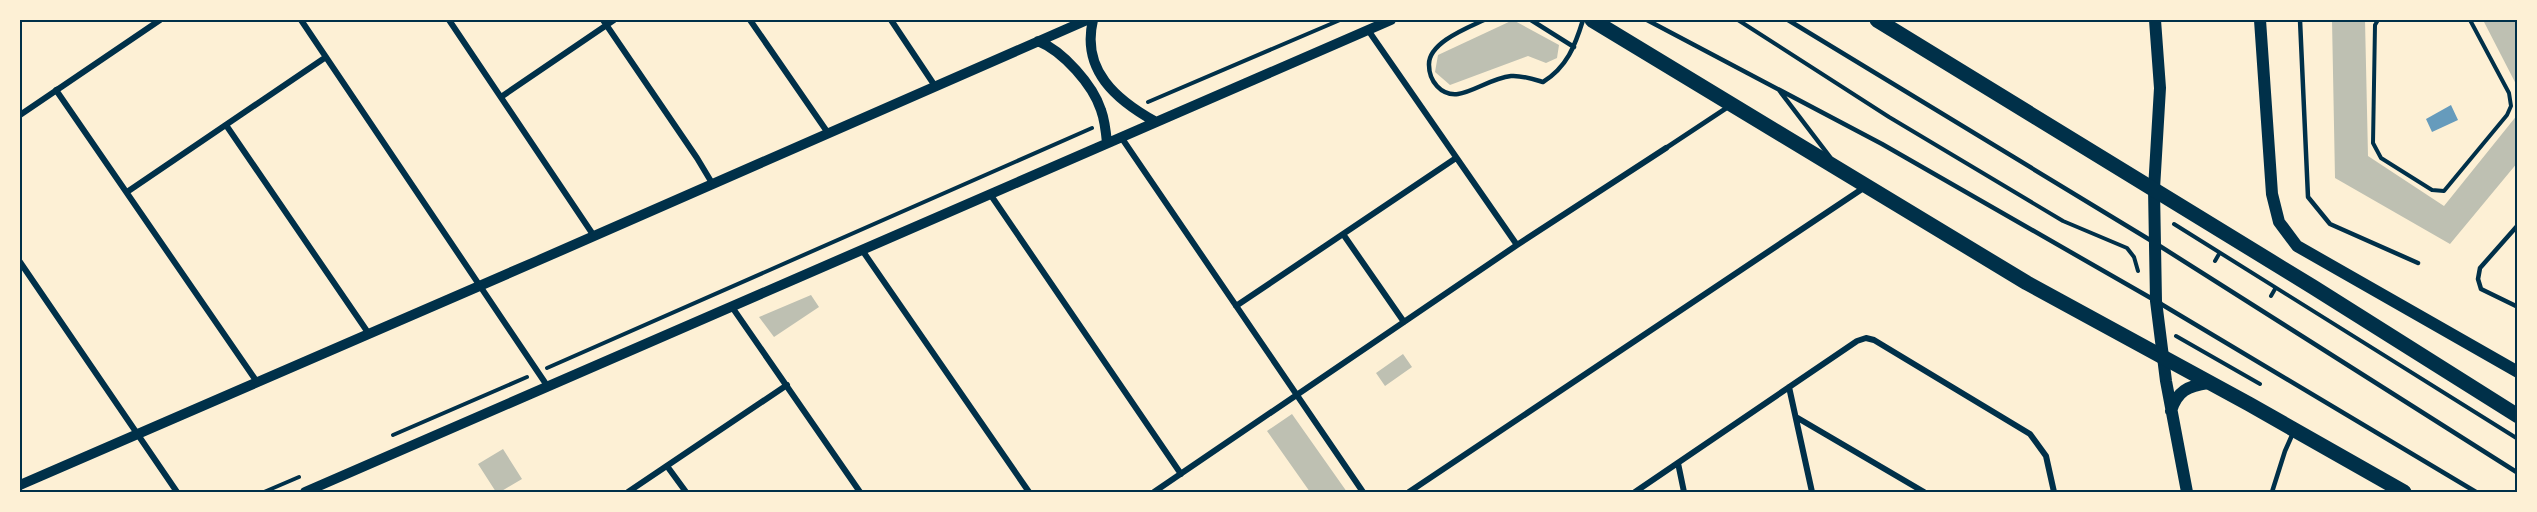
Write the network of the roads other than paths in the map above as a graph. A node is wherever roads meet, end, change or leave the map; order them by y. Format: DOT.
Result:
graph roads {
  1 [pos="160,20"];
  2 [pos="301,20"];
  3 [pos="449,20"];
  4 [pos="614,20"];
  5 [pos="750,20"];
  6 [pos="891,20"];
  7 [pos="1087,20"];
  8 [pos="1093,20"];
  9 [pos="1391,20"];
  10 [pos="1484,20"];
  11 [pos="1531,20"];
  12 [pos="1583,20"];
  13 [pos="1592,20"];
  14 [pos="1647,20"];
  15 [pos="1788,20"];
  16 [pos="1877,20"];
  17 [pos="2155,20"];
  18 [pos="2260,20"];
  19 [pos="2300,20"];
  20 [pos="605,22"];
  21 [pos="1368,30"];
  22 [pos="1038,41"];
  23 [pos="1575,47"];
  24 [pos="326,57"];
  25 [pos="935,86"];
  26 [pos="1777,88"];
  27 [pos="56,90"];
  28 [pos="501,97"];
  29 [pos="1732,104"];
  30 [pos="20,115"];
  31 [pos="1156,122"];
  32 [pos="226,125"];
  33 [pos="828,133"];
  34 [pos="1121,137"];
  35 [pos="1107,143"];
  36 [pos="1666,148"];
  37 [pos="1456,158"];
  38 [pos="1843,174"];
  39 [pos="712,183"];
  40 [pos="1865,186"];
  41 [pos="2154,189"];
  42 [pos="127,192"];
  43 [pos="990,194"];
  44 [pos="2517,225"];
  45 [pos="1343,234"];
  46 [pos="594,236"];
  47 [pos="2155,243"];
  48 [pos="1517,245"];
  49 [pos="862,250"];
  50 [pos="20,262"];
  51 [pos="2418,263"];
  52 [pos="482,285"];
  53 [pos="2156,301"];
  54 [pos="1236,306"];
  55 [pos="732,307"];
  56 [pos="2517,307"];
  57 [pos="1404,322"];
  58 [pos="369,334"];
  59 [pos="2162,359"];
  60 [pos="2517,372"];
  61 [pos="257,382"];
  62 [pos="2208,383"];
  63 [pos="786,385"];
  64 [pos="548,387"];
  65 [pos="1789,387"];
  66 [pos="1297,395"];
  67 [pos="2171,412"];
  68 [pos="2517,416"];
  69 [pos="1796,417"];
  70 [pos="2295,430"];
  71 [pos="137,434"];
  72 [pos="1678,463"];
  73 [pos="667,466"];
  74 [pos="2517,473"];
  75 [pos="1181,474"];
  76 [pos="20,484"];
  77 [pos="177,492"];
  78 [pos="305,492"];
  79 [pos="628,492"];
  80 [pos="686,492"];
  81 [pos="860,492"];
  82 [pos="1029,492"];
  83 [pos="1154,492"];
  84 [pos="1364,492"];
  85 [pos="1409,492"];
  86 [pos="1635,492"];
  87 [pos="1684,492"];
  88 [pos="1812,492"];
  89 [pos="1924,492"];
  90 [pos="2054,492"];
  91 [pos="2187,492"];
  92 [pos="2272,492"];
  93 [pos="2404,492"];
  94 [pos="2476,492"];
  1 -- 27 [label="street"];
  2 -- 24 [label="street"];
  3 -- 28 [label="street"];
  4 -- 20 [label="street"];
  5 -- 33 [label="street"];
  6 -- 25 [label="street"];
  7 -- 22 [label="street"];
  8 -- 31 [label="street"];
  9 -- 21 [label="street"];
  10 -- 23 [label="lane"];
  11 -- 23 [label="lane"];
  12 -- 23 [label="lane"];
  13 -- 29 [label="main road"];
  14 -- 26 [label="lane"];
  15 -- 47 [label="lane"];
  16 -- 41 [label="main road"];
  17 -- 41 [label="main road"];
  18 -- 60 [label="main road"];
  19 -- 51 [label="lane"];
  20 -- 28 [label="street"];
  20 -- 39 [label="street"];
  21 -- 31 [label="street"];
  21 -- 37 [label="street"];
  22 -- 25 [label="street"];
  22 -- 35 [label="street"];
  24 -- 32 [label="street"];
  24 -- 52 [label="street"];
  25 -- 33 [label="street"];
  26 -- 38 [label="lane"];
  26 -- 53 [label="lane"];
  27 -- 30 [label="street"];
  27 -- 42 [label="street"];
  28 -- 46 [label="street"];
  29 -- 36 [label="street"];
  29 -- 38 [label="main road"];
  31 -- 34 [label="street"];
  32 -- 42 [label="street"];
  32 -- 58 [label="street"];
  33 -- 39 [label="street"];
  34 -- 35 [label="street"];
  34 -- 54 [label="street"];
  35 -- 43 [label="street"];
  36 -- 48 [label="street"];
  37 -- 45 [label="street"];
  37 -- 48 [label="street"];
  38 -- 40 [label="main road"];
  39 -- 46 [label="street"];
  40 -- 59 [label="main road"];
  40 -- 85 [label="street"];
  41 -- 47 [label="main road"];
  41 -- 68 [label="main road"];
  42 -- 61 [label="street"];
  43 -- 49 [label="street"];
  43 -- 75 [label="street"];
  44 -- 56 [label="lane"];
  45 -- 54 [label="street"];
  45 -- 57 [label="street"];
  46 -- 52 [label="street"];
  47 -- 53 [label="main road"];
  47 -- 74 [label="lane"];
  48 -- 57 [label="street"];
  49 -- 55 [label="street"];
  49 -- 82 [label="street"];
  50 -- 71 [label="street"];
  52 -- 58 [label="street"];
  52 -- 64 [label="street"];
  53 -- 59 [label="main road"];
  53 -- 94 [label="lane"];
  54 -- 66 [label="street"];
  55 -- 63 [label="street"];
  55 -- 64 [label="street"];
  57 -- 66 [label="street"];
  58 -- 61 [label="street"];
  59 -- 62 [label="main road"];
  59 -- 67 [label="main road"];
  61 -- 71 [label="street"];
  62 -- 67 [label="main road"];
  62 -- 70 [label="main road"];
  63 -- 73 [label="street"];
  63 -- 81 [label="street"];
  64 -- 78 [label="street"];
  65 -- 69 [label="street"];
  65 -- 72 [label="street"];
  65 -- 90 [label="street"];
  66 -- 75 [label="street"];
  66 -- 84 [label="street"];
  67 -- 91 [label="main road"];
  69 -- 88 [label="street"];
  69 -- 89 [label="street"];
  70 -- 92 [label="lane"];
  70 -- 93 [label="main road"];
  71 -- 76 [label="street"];
  71 -- 77 [label="street"];
  72 -- 86 [label="street"];
  72 -- 87 [label="street"];
  73 -- 79 [label="street"];
  73 -- 80 [label="street"];
  75 -- 83 [label="street"];
}
